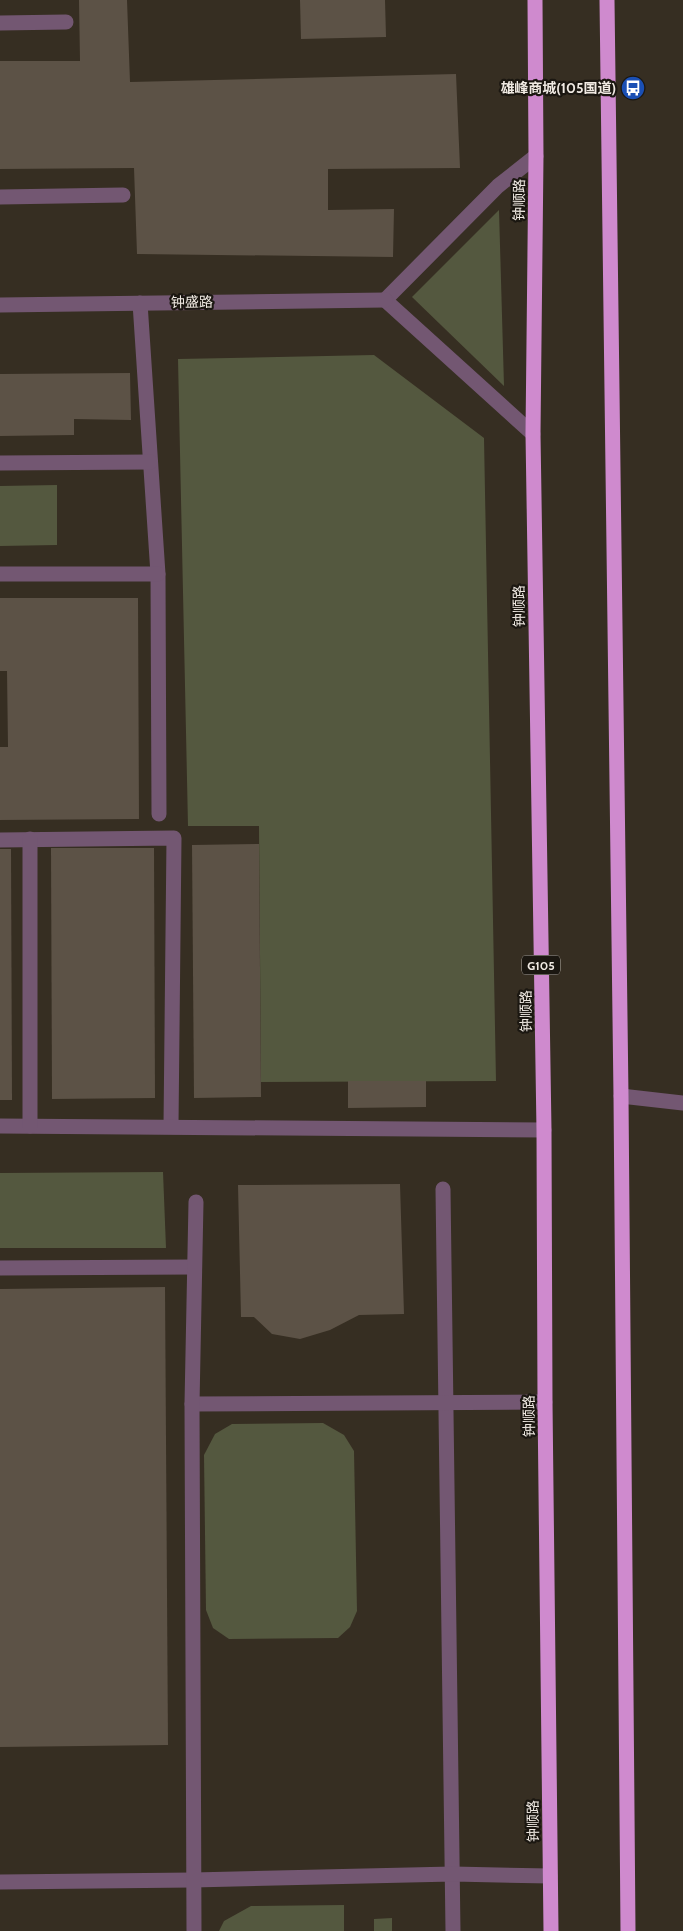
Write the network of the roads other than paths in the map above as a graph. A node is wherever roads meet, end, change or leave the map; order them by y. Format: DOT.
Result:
graph roads {
  1 [pos="535,0"];
  2 [pos="607,0"];
  3 [pos="66,22"];
  4 [pos="0,23"];
  5 [pos="536,156"];
  6 [pos="123,195"];
  7 [pos="0,197"];
  8 [pos="385,300"];
  9 [pos="140,303"];
  10 [pos="0,305"];
  11 [pos="532,434"];
  12 [pos="150,462"];
  13 [pos="0,463"];
  14 [pos="0,574"];
  15 [pos="158,574"];
  16 [pos="159,814"];
  17 [pos="30,839"];
  18 [pos="0,840"];
  19 [pos="621,1096"];
  20 [pos="683,1103"];
  21 [pos="0,1126"];
  22 [pos="30,1126"];
  23 [pos="171,1126"];
  24 [pos="544,1130"];
  25 [pos="443,1189"];
  26 [pos="196,1202"];
  27 [pos="194,1267"];
  28 [pos="0,1268"];
  29 [pos="545,1402"];
  30 [pos="192,1404"];
  31 [pos="446,1404"];
  32 [pos="453,1874"];
  33 [pos="550,1876"];
  34 [pos="193,1880"];
  35 [pos="0,1882"];
  36 [pos="194,1931"];
  37 [pos="453,1931"];
  38 [pos="551,1931"];
  39 [pos="628,1931"];
  1 -- 5 [label="highway, 钟顺路 / G105"];
  2 -- 19 [label="highway"];
  3 -- 4 [label="street"];
  5 -- 8 [label="street"];
  5 -- 11 [label="highway, 钟顺路 / G105"];
  6 -- 7 [label="street"];
  8 -- 9 [label="street, 钟盛路"];
  8 -- 11 [label="street"];
  9 -- 10 [label="street, 钟盛路"];
  9 -- 12 [label="street"];
  11 -- 24 [label="highway, 钟顺路 / G105"];
  12 -- 13 [label="street"];
  12 -- 15 [label="street"];
  14 -- 15 [label="street"];
  15 -- 16 [label="street"];
  17 -- 18 [label="street"];
  17 -- 22 [label="street"];
  17 -- 23 [label="street"];
  19 -- 20 [label="street"];
  19 -- 39 [label="highway"];
  21 -- 22 [label="street"];
  22 -- 23 [label="street"];
  23 -- 24 [label="street"];
  24 -- 29 [label="highway, 钟顺路 / G105"];
  25 -- 31 [label="street"];
  26 -- 27 [label="street"];
  27 -- 28 [label="street"];
  27 -- 30 [label="street"];
  29 -- 31 [label="street"];
  29 -- 33 [label="highway, 钟顺路 / G105"];
  30 -- 31 [label="street"];
  30 -- 34 [label="street"];
  31 -- 32 [label="street"];
  32 -- 33 [label="street"];
  32 -- 34 [label="street"];
  32 -- 37 [label="street"];
  33 -- 38 [label="highway, 钟顺路 / G105"];
  34 -- 35 [label="street"];
  34 -- 36 [label="street"];
}
